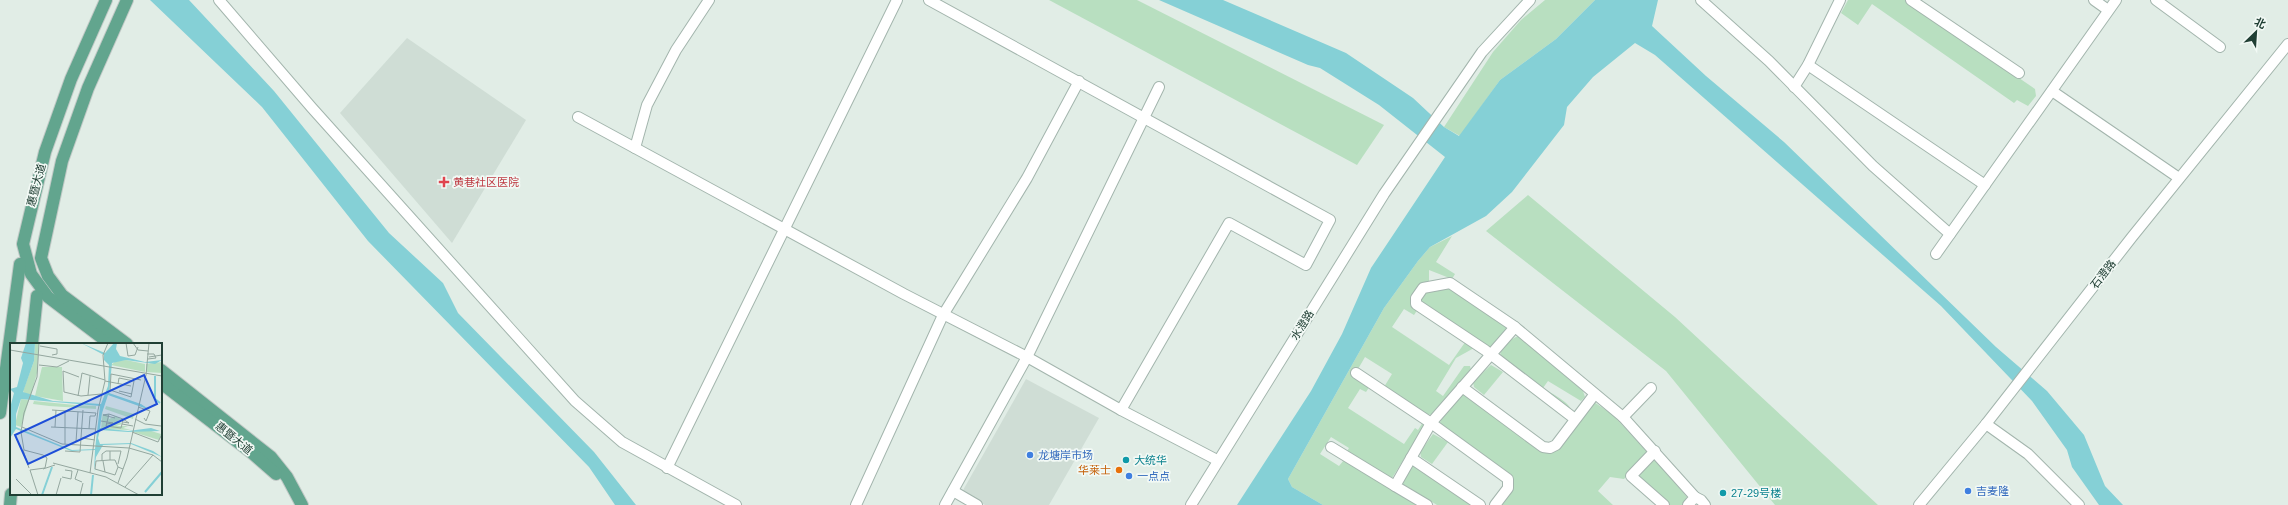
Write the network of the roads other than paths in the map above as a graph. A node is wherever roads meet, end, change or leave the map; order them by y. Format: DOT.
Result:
graph roads {
  1 [pos="106,0"];
  2 [pos="127,0"];
  3 [pos="219,0"];
  4 [pos="709,0"];
  5 [pos="897,0"];
  6 [pos="929,0"];
  7 [pos="1530,0"];
  8 [pos="1701,0"];
  9 [pos="1840,0"];
  10 [pos="1911,0"];
  11 [pos="2094,0"];
  12 [pos="2116,0"];
  13 [pos="2156,0"];
  14 [pos="2108,10"];
  15 [pos="2288,44"];
  16 [pos="2220,47"];
  17 [pos="1808,65"];
  18 [pos="2020,73"];
  19 [pos="1079,81"];
  20 [pos="1159,87"];
  21 [pos="1794,87"];
  22 [pos="2052,90"];
  23 [pos="1144,116"];
  24 [pos="578,117"];
  25 [pos="635,148"];
  26 [pos="2180,178"];
  27 [pos="1985,185"];
  28 [pos="785,228"];
  29 [pos="1950,234"];
  30 [pos="1936,254"];
  31 [pos="20,264"];
  32 [pos="37,296"];
  33 [pos="943,315"];
  34 [pos="1515,327"];
  35 [pos="32,343"];
  36 [pos="109,343"];
  37 [pos="126,343"];
  38 [pos="1490,355"];
  39 [pos="1027,356"];
  40 [pos="162,371"];
  41 [pos="1356,373"];
  42 [pos="162,384"];
  43 [pos="1462,387"];
  44 [pos="1651,388"];
  45 [pos="1594,395"];
  46 [pos="1121,410"];
  47 [pos="0,413"];
  48 [pos="1623,417"];
  49 [pos="1575,419"];
  50 [pos="1431,423"];
  51 [pos="1986,424"];
  52 [pos="1331,447"];
  53 [pos="1655,451"];
  54 [pos="1412,458"];
  55 [pos="1217,460"];
  56 [pos="666,468"];
  57 [pos="1395,486"];
  58 [pos="953,491"];
  59 [pos="11,495"];
  60 [pos="1692,501"];
  61 [pos="10,505"];
  62 [pos="294,505"];
  63 [pos="302,505"];
  64 [pos="736,505"];
  65 [pos="856,505"];
  66 [pos="945,505"];
  67 [pos="977,505"];
  68 [pos="1191,505"];
  69 [pos="1427,505"];
  70 [pos="1480,505"];
  71 [pos="1495,505"];
  72 [pos="1664,505"];
  73 [pos="1705,505"];
  74 [pos="1919,505"];
  75 [pos="2079,505"];
  1 -- 36 [label="main road, 惠暨大道"];
  2 -- 37 [label="main road"];
  3 -- 56 [label="street"];
  4 -- 25 [label="street"];
  5 -- 28 [label="street"];
  6 -- 19 [label="street"];
  7 -- 55 [label="street, 水澄路"];
  8 -- 21 [label="street"];
  9 -- 17 [label="street"];
  10 -- 18 [label="street"];
  11 -- 14 [label="street"];
  12 -- 14 [label="street"];
  13 -- 16 [label="street"];
  14 -- 22 [label="street"];
  15 -- 26 [label="street, 石澄路"];
  17 -- 21 [label="street"];
  17 -- 27 [label="street"];
  19 -- 23 [label="street"];
  19 -- 33 [label="street"];
  20 -- 23 [label="street"];
  21 -- 29 [label="street"];
  22 -- 26 [label="street"];
  22 -- 27 [label="street"];
  23 -- 39 [label="street"];
  23 -- 46 [label="street"];
  24 -- 25 [label="street"];
  25 -- 28 [label="street"];
  26 -- 51 [label="street, 石澄路"];
  27 -- 29 [label="street"];
  28 -- 33 [label="street"];
  28 -- 56 [label="street"];
  29 -- 30 [label="street"];
  31 -- 47 [label="main road"];
  32 -- 35 [label="main road"];
  33 -- 39 [label="street"];
  33 -- 65 [label="street"];
  34 -- 38 [label="street"];
  34 -- 38 [label="street"];
  34 -- 48 [label="street"];
  38 -- 43 [label="street"];
  38 -- 49 [label="street"];
  39 -- 46 [label="street"];
  39 -- 58 [label="street"];
  40 -- 63 [label="main road"];
  41 -- 50 [label="street"];
  42 -- 62 [label="main road, 惠暨大道"];
  43 -- 49 [label="street"];
  43 -- 50 [label="street"];
  44 -- 48 [label="street"];
  45 -- 49 [label="street"];
  46 -- 55 [label="street"];
  48 -- 53 [label="street"];
  50 -- 54 [label="street"];
  50 -- 71 [label="street"];
  51 -- 74 [label="street, 石澄路"];
  51 -- 75 [label="street"];
  52 -- 57 [label="street"];
  53 -- 60 [label="street"];
  53 -- 72 [label="street"];
  54 -- 57 [label="street"];
  54 -- 70 [label="street"];
  55 -- 68 [label="street, 水澄路"];
  56 -- 64 [label="street"];
  57 -- 69 [label="street"];
  58 -- 66 [label="street"];
  58 -- 67 [label="street"];
  59 -- 61 [label="main road"];
  60 -- 73 [label="street"];
}
